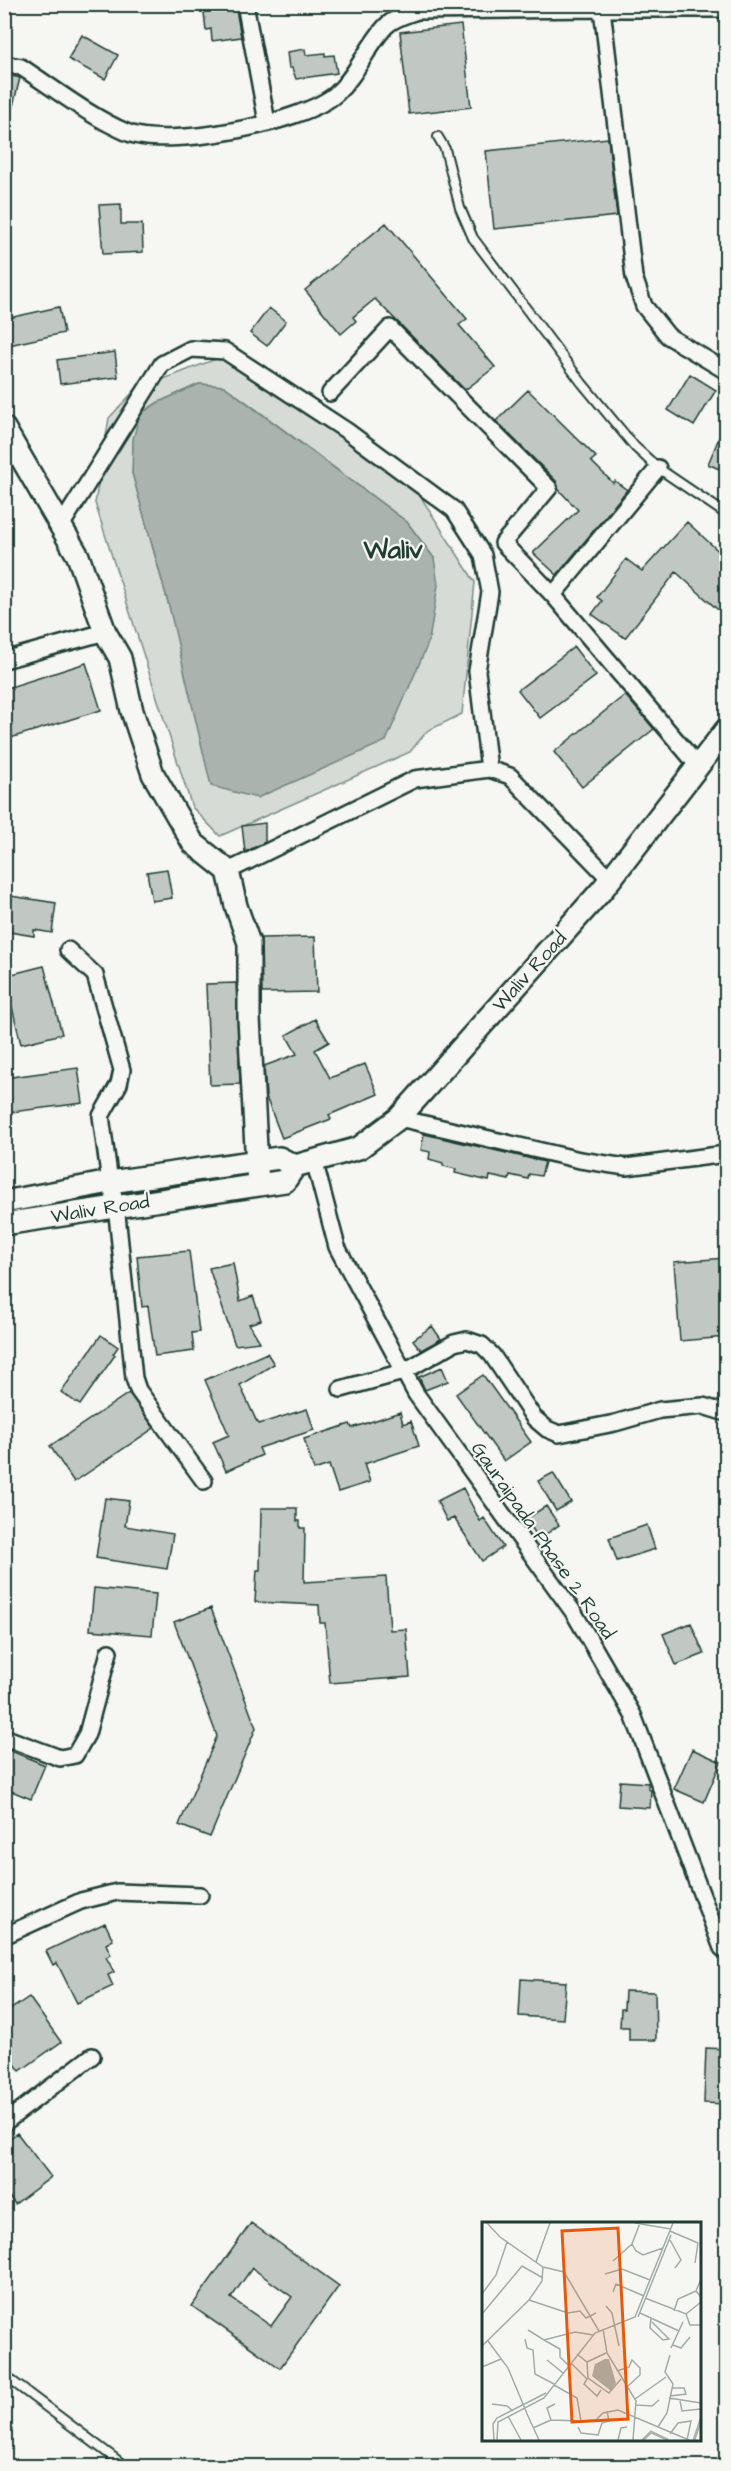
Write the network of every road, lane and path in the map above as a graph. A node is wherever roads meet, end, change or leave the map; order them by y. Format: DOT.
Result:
graph roads {
  1 [pos="245,4"];
  2 [pos="602,9"];
  3 [pos="726,9"];
  4 [pos="4,64"];
  5 [pos="267,122"];
  6 [pos="438,137"];
  7 [pos="726,371"];
  8 [pos="330,393"];
  9 [pos="4,428"];
  10 [pos="658,468"];
  11 [pos="726,514"];
  12 [pos="61,526"];
  13 [pos="553,596"];
  14 [pos="105,632"];
  15 [pos="4,660"];
  16 [pos="726,729"];
  17 [pos="698,766"];
  18 [pos="489,769"];
  19 [pos="228,871"];
  20 [pos="610,879"];
  21 [pos="68,950"];
  22 [pos="399,1118"];
  23 [pos="726,1154"];
  24 [pos="256,1162"];
  25 [pos="305,1163"];
  26 [pos="110,1182"];
  27 [pos="258,1185"];
  28 [pos="4,1202"];
  29 [pos="116,1205"];
  30 [pos="4,1224"];
  31 [pos="403,1372"];
  32 [pos="341,1389"];
  33 [pos="726,1413"];
  34 [pos="204,1482"];
  35 [pos="109,1652"];
  36 [pos="4,1737"];
  37 [pos="200,1895"];
  38 [pos="4,1936"];
  39 [pos="726,1950"];
  40 [pos="92,2056"];
  41 [pos="4,2123"];
  42 [pos="4,2375"];
  43 [pos="125,2466"];
  1 -- 5 [label="street"];
  2 -- 3 [label="street"];
  2 -- 5 [label="street"];
  2 -- 7 [label="street"];
  4 -- 5 [label="street"];
  6 -- 10 [label="lane"];
  8 -- 13 [label="street"];
  9 -- 12 [label="main road"];
  10 -- 11 [label="lane"];
  10 -- 13 [label="street"];
  12 -- 14 [label="main road"];
  12 -- 18 [label="street"];
  13 -- 17 [label="street"];
  14 -- 15 [label="street"];
  14 -- 19 [label="main road"];
  16 -- 17 [label="main road, Waliv Road"];
  17 -- 20 [label="main road, Waliv Road"];
  18 -- 19 [label="street"];
  18 -- 20 [label="street"];
  19 -- 24 [label="main road"];
  20 -- 22 [label="main road, Waliv Road"];
  21 -- 26 [label="street"];
  22 -- 23 [label="street"];
  22 -- 25 [label="main road, Waliv Road"];
  24 -- 25 [label="main road, Waliv Road"];
  24 -- 26 [label="main road, Waliv Road"];
  24 -- 27 [label="main road"];
  25 -- 27 [label="main road, Waliv Road"];
  25 -- 31 [label="street, Gauraipada Phase 2 Road"];
  26 -- 28 [label="main road, Waliv Road"];
  26 -- 29 [label="street"];
  27 -- 29 [label="main road, Waliv Road"];
  29 -- 30 [label="main road, Waliv Road"];
  29 -- 34 [label="street"];
  31 -- 32 [label="street"];
  31 -- 33 [label="street"];
  31 -- 39 [label="street, Gauraipada Phase 2 Road"];
  35 -- 36 [label="street"];
  37 -- 38 [label="street"];
  40 -- 41 [label="street"];
  42 -- 43 [label="lane"];
}
